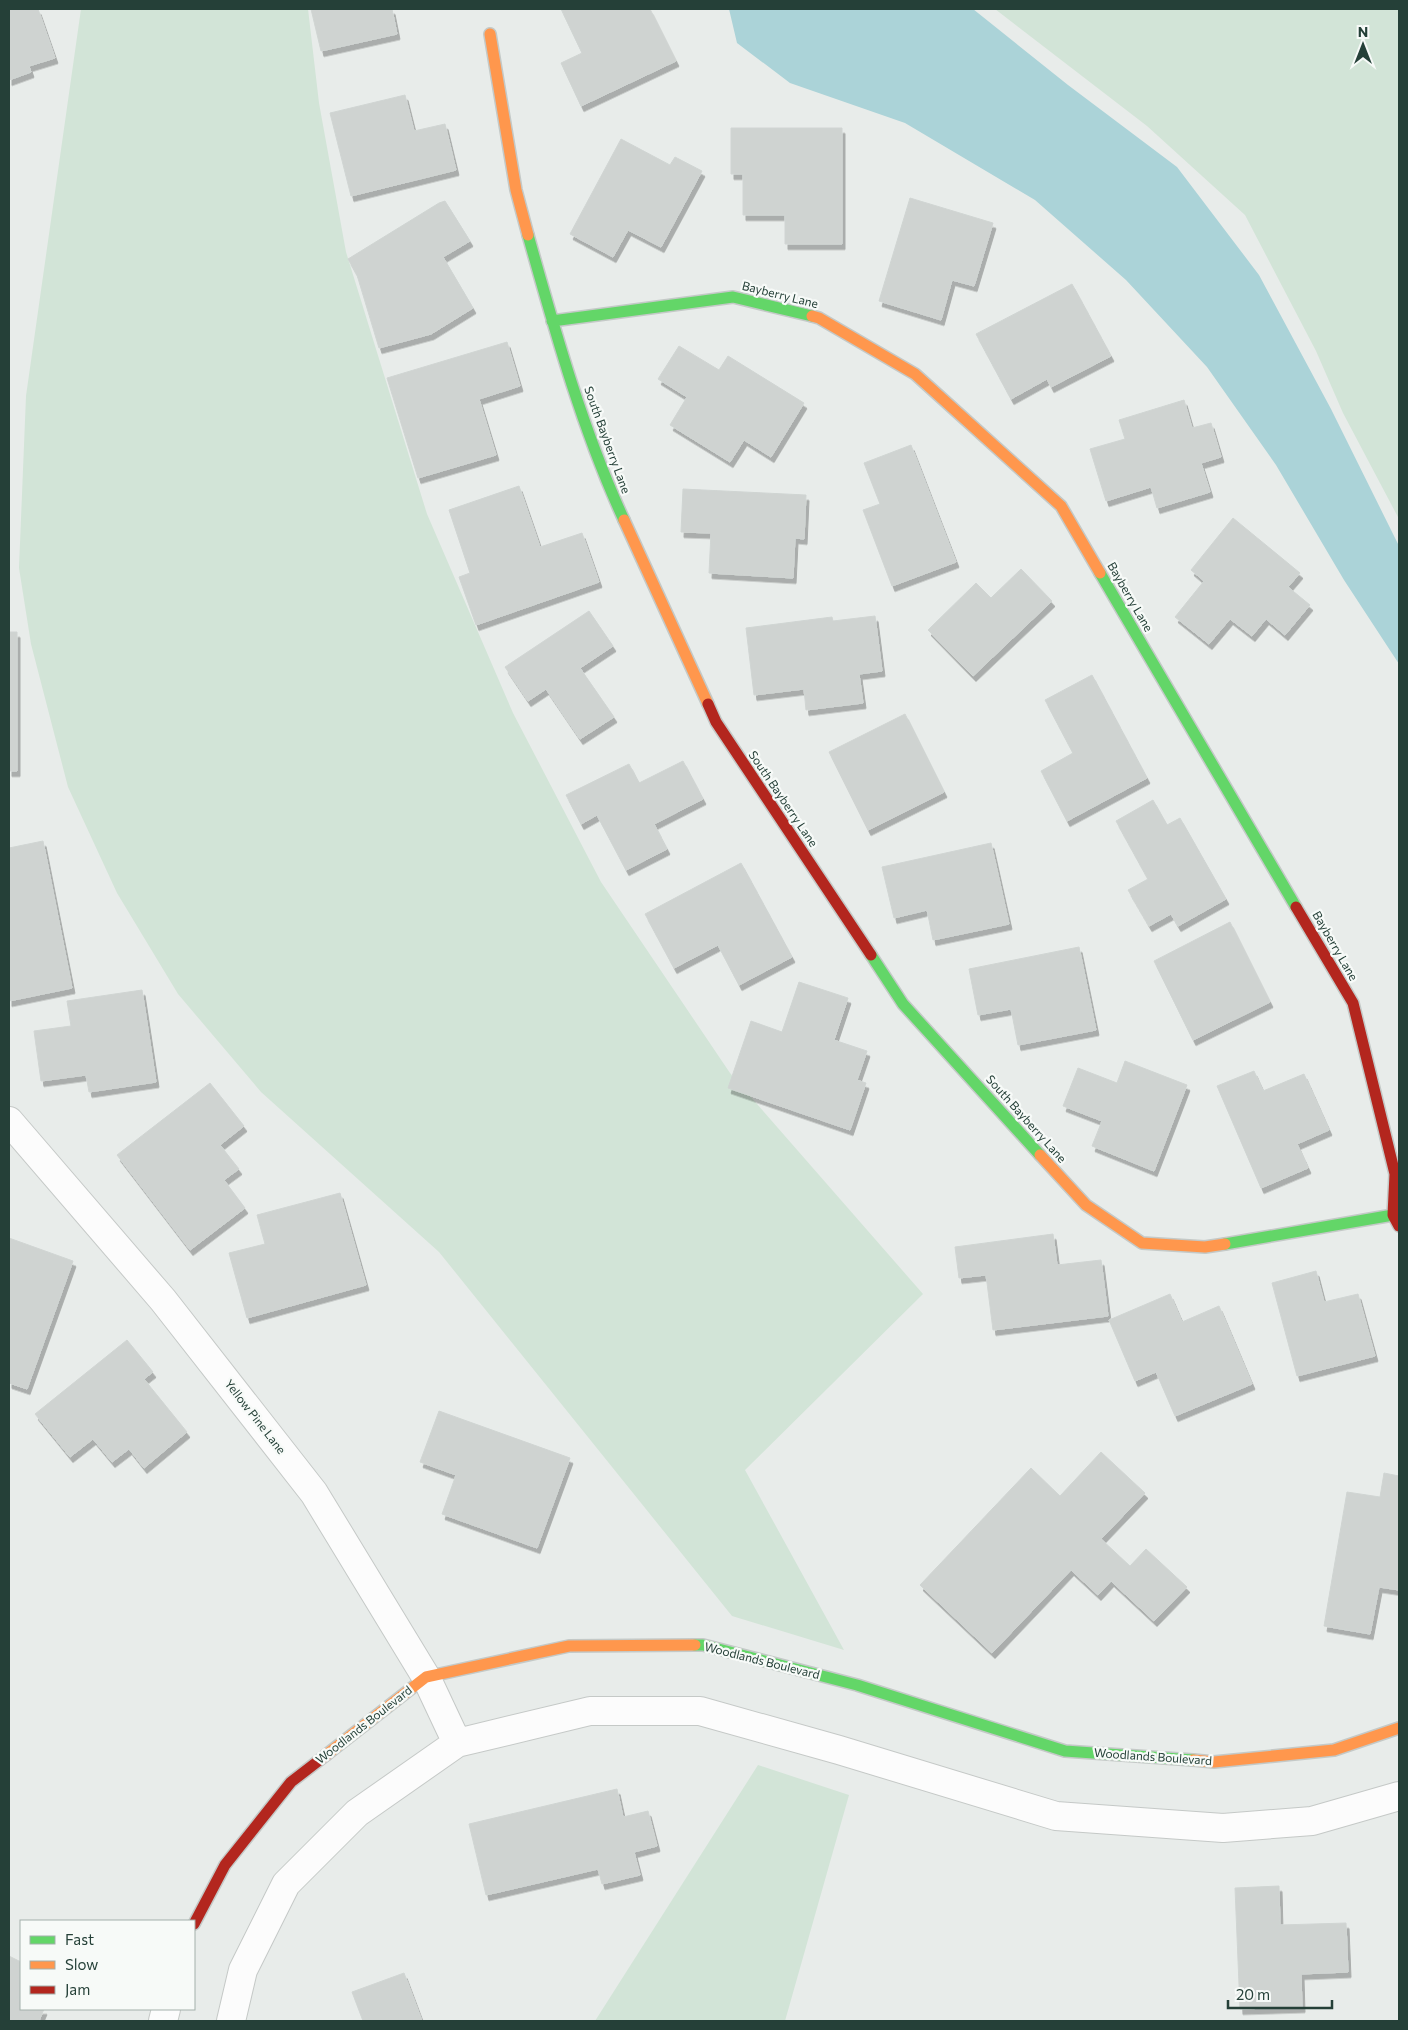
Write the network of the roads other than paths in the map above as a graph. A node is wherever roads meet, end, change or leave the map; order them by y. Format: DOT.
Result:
graph roads {
  1 [pos="490,34"];
  2 [pos="552,321"];
  3 [pos="9,1121"];
  4 [pos="1392,1215"];
  5 [pos="1399,1226"];
  6 [pos="426,1677"];
  7 [pos="1399,1728"];
  8 [pos="457,1743"];
  9 [pos="1399,1796"];
  10 [pos="195,1922"];
  11 [pos="231,2021"];
  1 -- 2 [label="street, South Bayberry Lane"];
  2 -- 4 [label="street, South Bayberry Lane"];
  2 -- 4 [label="street, Bayberry Lane"];
  3 -- 6 [label="street, Yellow Pine Lane"];
  4 -- 5 [label="street"];
  6 -- 7 [label="street, Woodlands Boulevard"];
  6 -- 8 [label="street, Yellow Pine Lane"];
  6 -- 10 [label="street, Woodlands Boulevard"];
  8 -- 9 [label="street"];
  8 -- 11 [label="street"];
}
